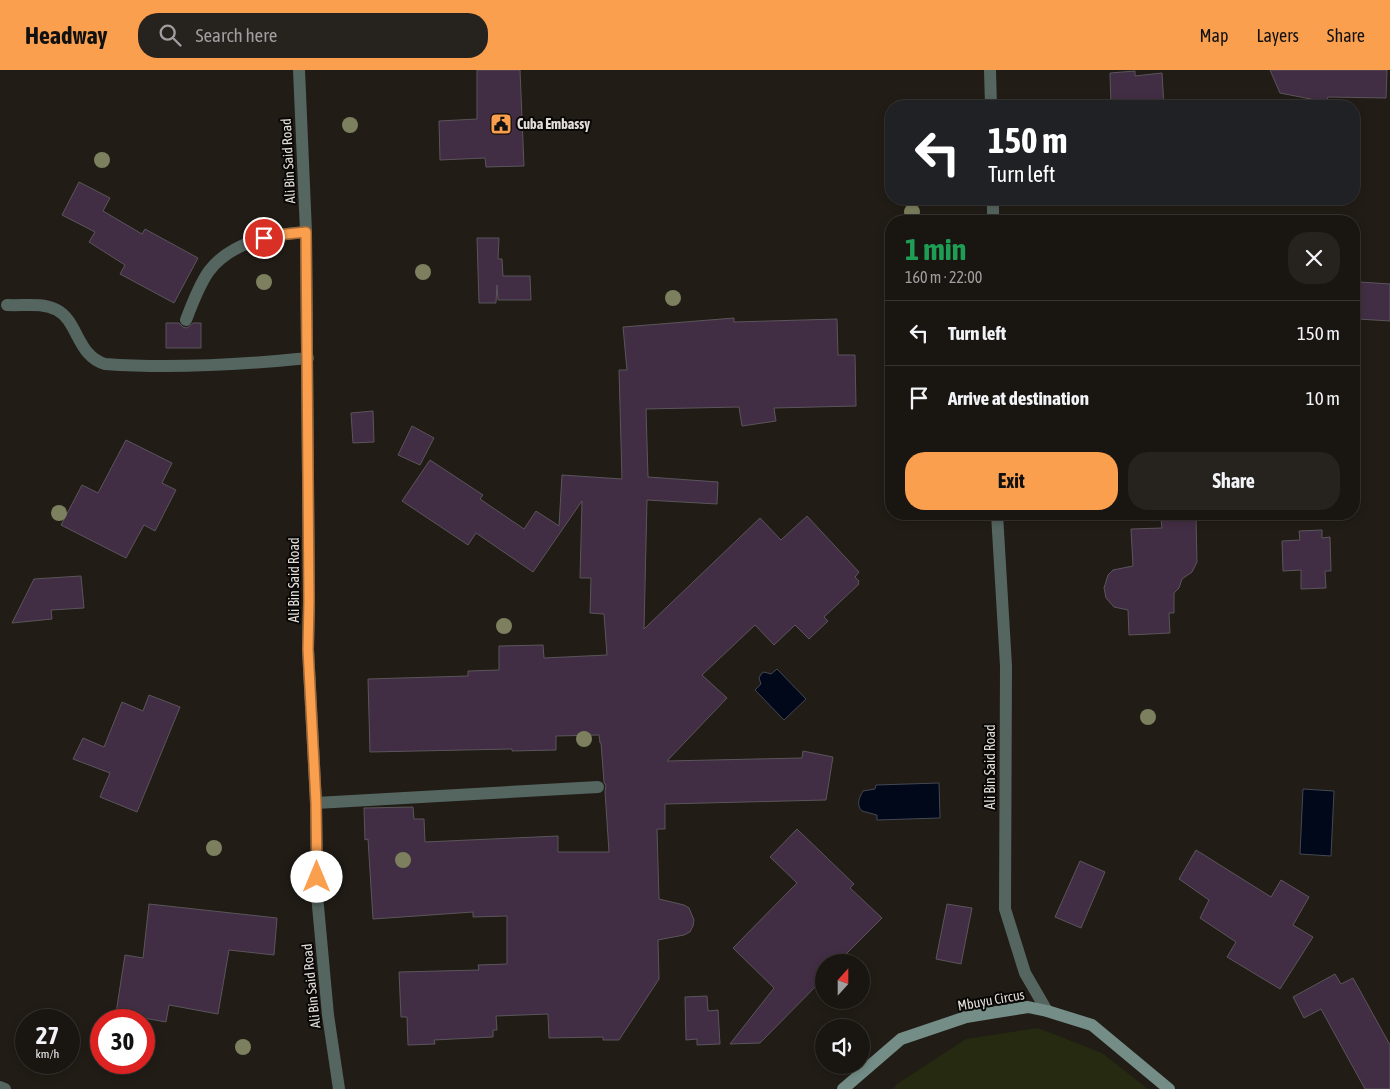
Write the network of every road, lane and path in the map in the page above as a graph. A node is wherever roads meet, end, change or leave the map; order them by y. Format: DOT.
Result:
graph roads {
  1 [pos="299,70"];
  2 [pos="990,70"];
  3 [pos="991,100"];
  4 [pos="306,232"];
  5 [pos="7,305"];
  6 [pos="186,320"];
  7 [pos="308,358"];
  8 [pos="997,520"];
  9 [pos="598,787"];
  10 [pos="316,803"];
  11 [pos="1047,1011"];
  12 [pos="0,1087"];
  13 [pos="5,1089"];
  14 [pos="339,1089"];
  15 [pos="843,1089"];
  16 [pos="1169,1089"];
  1 -- 4 [label="street, Ali Bin Said Road"];
  2 -- 3 [label="street"];
  4 -- 6 [label="street"];
  4 -- 7 [label="street, Ali Bin Said Road"];
  5 -- 7 [label="street"];
  7 -- 10 [label="street, Ali Bin Said Road"];
  8 -- 11 [label="street, Ali Bin Said Road"];
  9 -- 10 [label="street"];
  10 -- 14 [label="street, Ali Bin Said Road"];
  11 -- 15 [label="street, Mbuyu Circus"];
  11 -- 16 [label="street, Mbuyu Circus"];
  12 -- 13 [label="street"];
}
